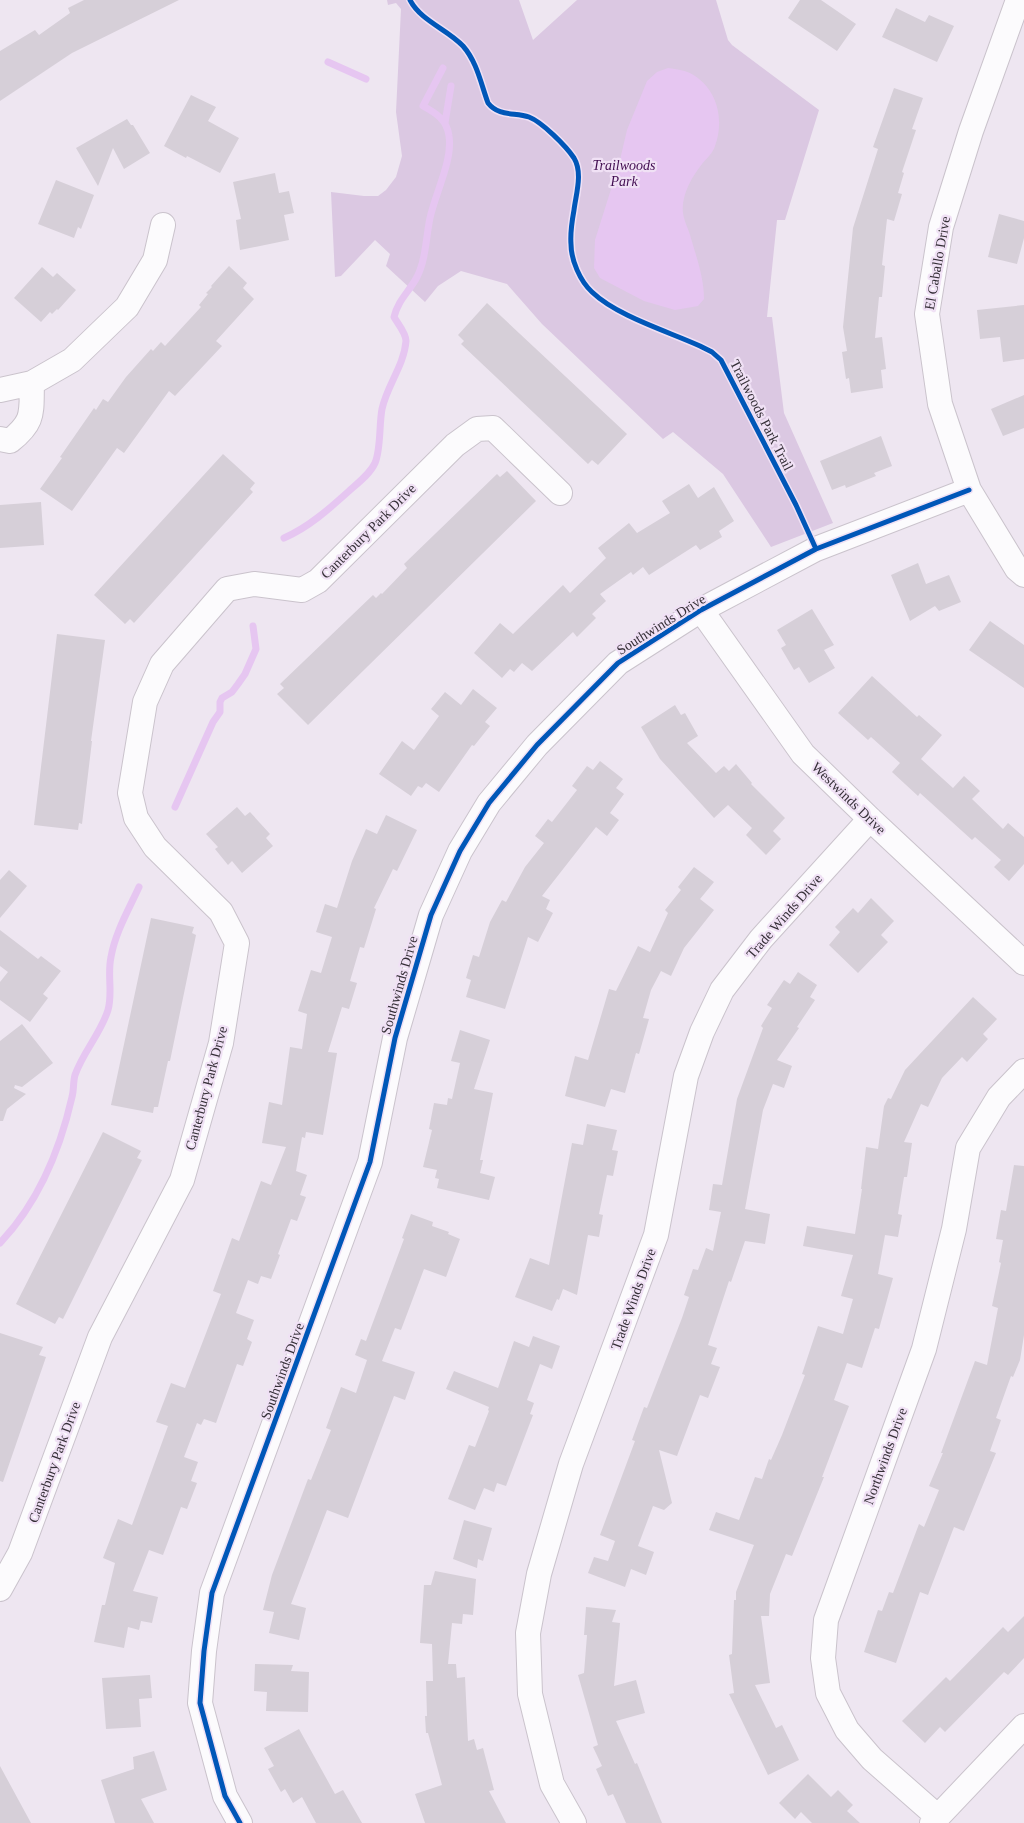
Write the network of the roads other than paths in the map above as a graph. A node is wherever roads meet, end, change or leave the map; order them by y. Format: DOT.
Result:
graph roads {
  1 [pos="1018,0"];
  2 [pos="163,226"];
  3 [pos="32,382"];
  4 [pos="0,390"];
  5 [pos="0,439"];
  6 [pos="969,490"];
  7 [pos="560,493"];
  8 [pos="1024,575"];
  9 [pos="701,610"];
  10 [pos="870,819"];
  11 [pos="1024,963"];
  12 [pos="1024,1071"];
  13 [pos="0,1589"];
  14 [pos="1024,1726"];
  15 [pos="935,1820"];
  16 [pos="240,1823"];
  17 [pos="574,1823"];
  1 -- 6 [label="street, El Caballo Drive"];
  2 -- 3 [label="street"];
  3 -- 4 [label="street"];
  3 -- 5 [label="street"];
  6 -- 8 [label="street, El Caballo Drive"];
  6 -- 9 [label="street, Southwinds Drive"];
  7 -- 13 [label="street, Canterbury Park Drive"];
  9 -- 10 [label="street, Westwinds Drive"];
  9 -- 16 [label="street, Southwinds Drive"];
  10 -- 11 [label="street, Westwinds Drive"];
  10 -- 17 [label="street, Trade Winds Drive"];
  12 -- 15 [label="street, Northwinds Drive"];
  14 -- 15 [label="street"];
}
